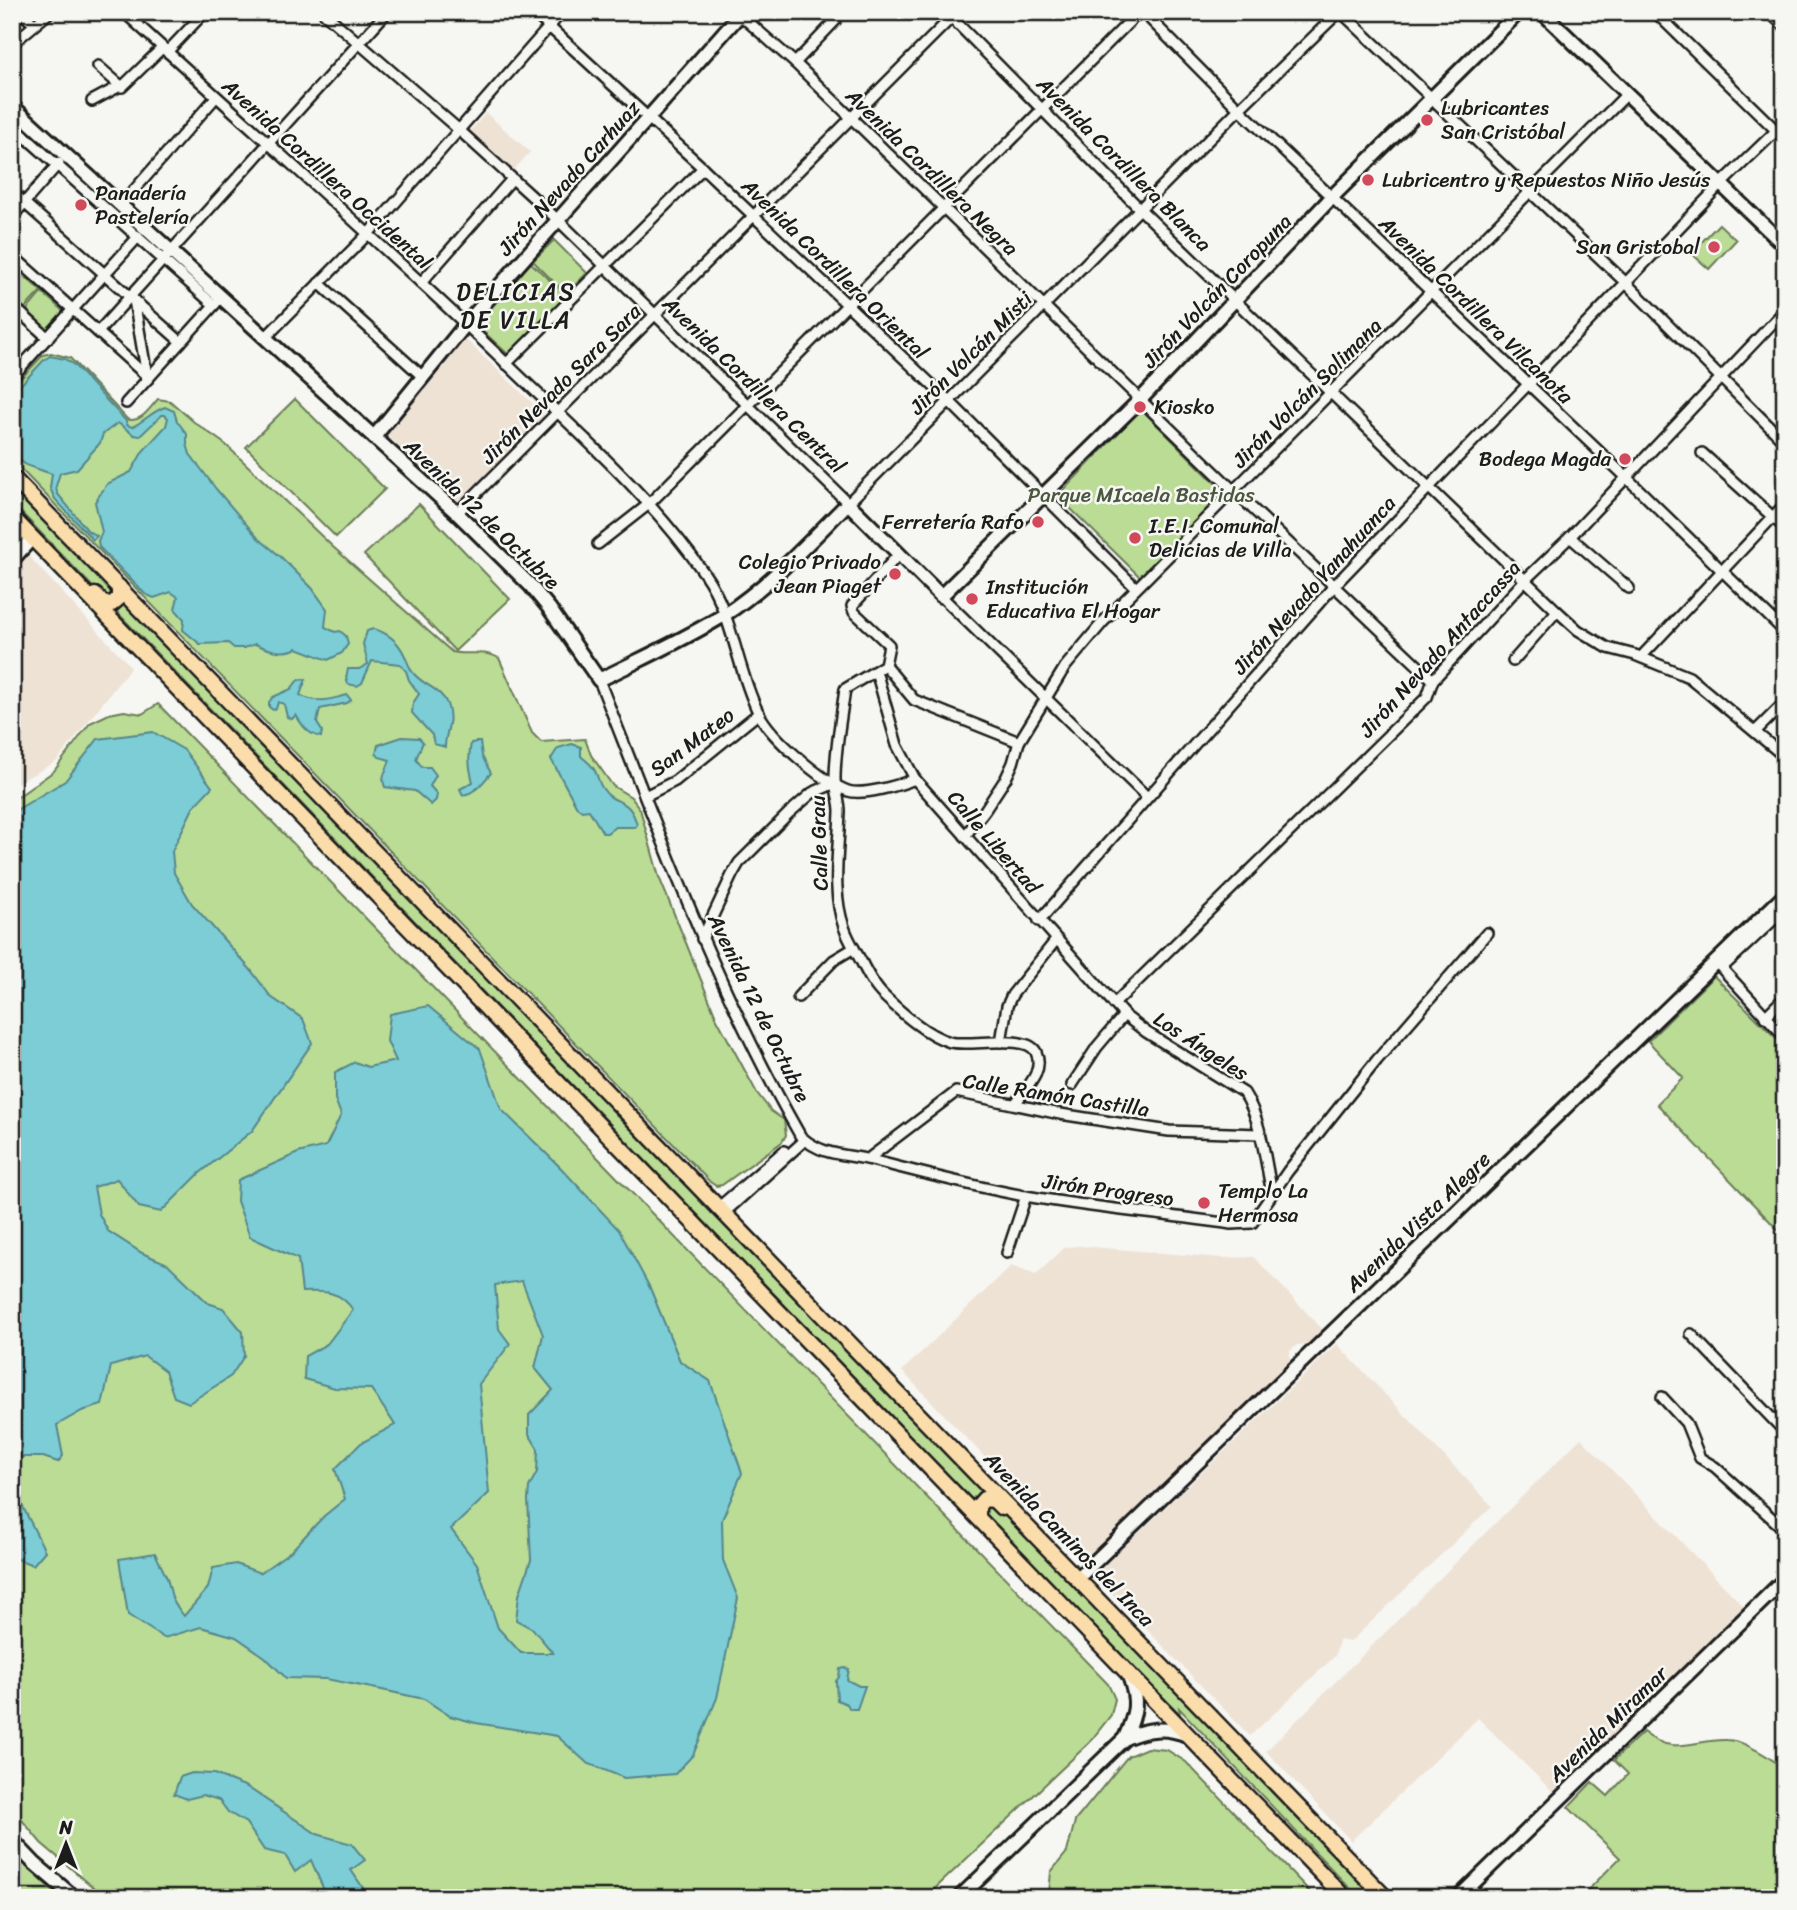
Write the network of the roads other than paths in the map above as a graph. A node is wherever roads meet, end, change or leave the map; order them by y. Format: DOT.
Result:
graph roads {
  1 [pos="21,12"];
  2 [pos="50,12"];
  3 [pos="124,12"];
  4 [pos="205,12"];
  5 [pos="323,12"];
  6 [pos="387,12"];
  7 [pos="533,12"];
  8 [pos="562,12"];
  9 [pos="1141,12"];
  10 [pos="1340,12"];
  11 [pos="1519,12"];
  12 [pos="1542,12"];
  13 [pos="1655,12"];
  14 [pos="1769,12"];
  15 [pos="739,13"];
  16 [pos="952,14"];
  17 [pos="836,19"];
  18 [pos="34,24"];
  19 [pos="549,26"];
  20 [pos="1785,27"];
  21 [pos="12,44"];
  22 [pos="358,44"];
  23 [pos="164,50"];
  24 [pos="795,63"];
  25 [pos="98,66"];
  26 [pos="120,86"];
  27 [pos="1628,94"];
  28 [pos="216,97"];
  29 [pos="1432,98"];
  30 [pos="92,101"];
  31 [pos="12,106"];
  32 [pos="1043,109"];
  33 [pos="1239,109"];
  34 [pos="648,118"];
  35 [pos="852,119"];
  36 [pos="12,125"];
  37 [pos="458,129"];
  38 [pos="1776,131"];
  39 [pos="1785,139"];
  40 [pos="268,145"];
  41 [pos="62,160"];
  42 [pos="703,168"];
  43 [pos="512,179"];
  44 [pos="1721,184"];
  45 [pos="12,192"];
  46 [pos="1531,192"];
  47 [pos="1333,197"];
  48 [pos="25,203"];
  49 [pos="121,205"];
  50 [pos="944,208"];
  51 [pos="1140,209"];
  52 [pos="754,216"];
  53 [pos="12,217"];
  54 [pos="558,220"];
  55 [pos="368,234"];
  56 [pos="138,237"];
  57 [pos="1785,246"];
  58 [pos="166,254"];
  59 [pos="12,255"];
  60 [pos="604,264"];
  61 [pos="105,274"];
  62 [pos="318,283"];
  63 [pos="421,283"];
  64 [pos="1626,283"];
  65 [pos="1431,293"];
  66 [pos="132,298"];
  67 [pos="1237,299"];
  68 [pos="218,301"];
  69 [pos="12,305"];
  70 [pos="848,305"];
  71 [pos="1046,306"];
  72 [pos="73,310"];
  73 [pos="1785,310"];
  74 [pos="655,314"];
  75 [pos="466,324"];
  76 [pos="98,332"];
  77 [pos="265,337"];
  78 [pos="48,338"];
  79 [pos="181,342"];
  80 [pos="506,363"];
  81 [pos="14,372"];
  82 [pos="148,377"];
  83 [pos="423,377"];
  84 [pos="1720,377"];
  85 [pos="1528,386"];
  86 [pos="1332,393"];
  87 [pos="1141,399"];
  88 [pos="949,401"];
  89 [pos="126,403"];
  90 [pos="748,405"];
  91 [pos="557,412"];
  92 [pos="374,437"];
  93 [pos="1785,442"];
  94 [pos="1702,453"];
  95 [pos="12,477"];
  96 [pos="1626,477"];
  97 [pos="1428,487"];
  98 [pos="1234,491"];
  99 [pos="1042,496"];
  100 [pos="848,503"];
  101 [pos="649,504"];
  102 [pos="1785,504"];
  103 [pos="457,513"];
  104 [pos="1772,517"];
  105 [pos="22,528"];
  106 [pos="1785,528"];
  107 [pos="1570,537"];
  108 [pos="12,540"];
  109 [pos="598,544"];
  110 [pos="899,554"];
  111 [pos="12,560"];
  112 [pos="1721,571"];
  113 [pos="72,579"];
  114 [pos="1525,580"];
  115 [pos="1334,586"];
  116 [pos="118,587"];
  117 [pos="1136,588"];
  118 [pos="1629,589"];
  119 [pos="941,596"];
  120 [pos="1557,611"];
  121 [pos="725,614"];
  122 [pos="1785,632"];
  123 [pos="1641,657"];
  124 [pos="886,660"];
  125 [pos="1513,661"];
  126 [pos="876,671"];
  127 [pos="599,680"];
  128 [pos="1433,680"];
  129 [pos="1045,699"];
  130 [pos="1785,702"];
  131 [pos="759,713"];
  132 [pos="1756,731"];
  133 [pos="1019,742"];
  134 [pos="1785,757"];
  135 [pos="915,779"];
  136 [pos="835,783"];
  137 [pos="645,796"];
  138 [pos="1147,797"];
  139 [pos="965,836"];
  140 [pos="1785,895"];
  141 [pos="1785,909"];
  142 [pos="1039,921"];
  143 [pos="1487,933"];
  144 [pos="702,939"];
  145 [pos="1056,940"];
  146 [pos="854,948"];
  147 [pos="1719,965"];
  148 [pos="798,997"];
  149 [pos="1785,997"];
  150 [pos="1114,1004"];
  151 [pos="1124,1014"];
  152 [pos="1765,1017"];
  153 [pos="1785,1037"];
  154 [pos="1001,1042"];
  155 [pos="1072,1085"];
  156 [pos="1015,1104"];
  157 [pos="1259,1134"];
  158 [pos="803,1138"];
  159 [pos="868,1159"];
  160 [pos="1272,1193"];
  161 [pos="1026,1196"];
  162 [pos="722,1210"];
  163 [pos="1007,1253"];
  164 [pos="1690,1334"];
  165 [pos="1662,1397"];
  166 [pos="1785,1432"];
  167 [pos="978,1517"];
  168 [pos="1031,1529"];
  169 [pos="1785,1530"];
  170 [pos="1078,1578"];
  171 [pos="1785,1579"];
  172 [pos="1129,1675"];
  173 [pos="1187,1735"];
  174 [pos="1125,1738"];
  175 [pos="12,1840"];
  176 [pos="1341,1893"];
  177 [pos="75,1898"];
  178 [pos="959,1898"];
  179 [pos="1357,1898"];
  180 [pos="1386,1898"];
  181 [pos="1458,1898"];
  1 -- 18 [label="street"];
  2 -- 18 [label="street"];
  3 -- 23 [label="street, Avenida Cordillera Occidental"];
  4 -- 23 [label="street"];
  5 -- 22 [label="street, Avenida Cordillera Central"];
  6 -- 22 [label="street"];
  7 -- 19 [label="street, Avenida Cordillera Oriental"];
  8 -- 19 [label="street"];
  9 -- 32 [label="street"];
  9 -- 33 [label="street, Avenida Cordillera Vilcanota"];
  10 -- 29 [label="street"];
  10 -- 33 [label="street, Jirón Volcán Misti"];
  11 -- 29 [label="street, Jirón Volcán Coropuna"];
  12 -- 27 [label="street"];
  13 -- 38 [label="street"];
  14 -- 20 [label="street"];
  15 -- 24 [label="street, Avenida Cordillera Negra"];
  15 -- 34 [label="street, Jirón Nevado Carhuaz"];
  16 -- 32 [label="street, Avenida Cordillera Blanca"];
  16 -- 35 [label="street, Jirón Nevado Sara Sara"];
  17 -- 24 [label="street"];
  18 -- 21 [label="street"];
  19 -- 34 [label="street, Avenida Cordillera Oriental"];
  19 -- 37 [label="street"];
  22 -- 37 [label="street, Avenida Cordillera Central"];
  22 -- 40 [label="street"];
  23 -- 26 [label="street"];
  23 -- 28 [label="street, Avenida Cordillera Occidental"];
  24 -- 35 [label="street, Avenida Cordillera Negra"];
  25 -- 26 [label="street"];
  26 -- 30 [label="street"];
  27 -- 44 [label="street"];
  27 -- 46 [label="street, Jirón Volcán Solimana"];
  28 -- 40 [label="street, Avenida Cordillera Occidental"];
  28 -- 49 [label="street"];
  29 -- 46 [label="street"];
  29 -- 47 [label="street, Jirón Volcán Coropuna"];
  31 -- 41 [label="street, Avenida 12 de Octubre"];
  32 -- 50 [label="street"];
  32 -- 51 [label="street, Avenida Cordillera Blanca"];
  33 -- 47 [label="street, Avenida Cordillera Vilcanota"];
  33 -- 51 [label="street, Jirón Volcán Misti"];
  34 -- 42 [label="street, Avenida Cordillera Oriental"];
  34 -- 54 [label="street, Jirón Nevado Carhuaz"];
  35 -- 50 [label="street, Avenida Cordillera Negra"];
  35 -- 52 [label="street, Jirón Nevado Sara Sara"];
  36 -- 41 [label="street, Avenida 12 de Octubre"];
  37 -- 43 [label="street, Avenida Cordillera Central"];
  37 -- 55 [label="street"];
  38 -- 39 [label="street"];
  38 -- 44 [label="street, Jirón Nevado Yanahuanca"];
  40 -- 55 [label="street, Avenida Cordillera Occidental"];
  40 -- 58 [label="street"];
  41 -- 48 [label="street"];
  41 -- 49 [label="street, Avenida 12 de Octubre"];
  41 -- 56 [label="street, Avenida 12 de Octubre"];
  42 -- 52 [label="street, Avenida Cordillera Oriental"];
  42 -- 60 [label="street"];
  43 -- 54 [label="street, Avenida Cordillera Central"];
  43 -- 63 [label="street"];
  44 -- 57 [label="street"];
  44 -- 64 [label="street, Jirón Nevado Yanahuanca"];
  45 -- 48 [label="street"];
  46 -- 64 [label="street"];
  46 -- 65 [label="street, Jirón Volcán Solimana"];
  47 -- 65 [label="street, Avenida Cordillera Vilcanota"];
  47 -- 67 [label="street, Jirón Volcán Coropuna"];
  48 -- 53 [label="street"];
  48 -- 61 [label="street"];
  49 -- 58 [label="street, Avenida 12 de Octubre"];
  50 -- 70 [label="street"];
  50 -- 71 [label="street, Avenida Cordillera Negra"];
  51 -- 67 [label="street, Avenida Cordillera Blanca"];
  51 -- 71 [label="street, Jirón Volcán Misti"];
  52 -- 70 [label="street, Avenida Cordillera Oriental"];
  52 -- 74 [label="street, Jirón Nevado Sara Sara"];
  54 -- 60 [label="street, Avenida Cordillera Central"];
  54 -- 75 [label="street, Jirón Nevado Carhuaz"];
  55 -- 62 [label="street"];
  55 -- 63 [label="street, Avenida Cordillera Occidental"];
  56 -- 58 [label="street, Avenida 12 de Octubre"];
  56 -- 61 [label="street"];
  58 -- 66 [label="street"];
  58 -- 68 [label="street, Avenida 12 de Octubre"];
  59 -- 72 [label="street"];
  60 -- 74 [label="street, Avenida Cordillera Central"];
  60 -- 80 [label="street"];
  61 -- 66 [label="street"];
  61 -- 72 [label="street"];
  62 -- 77 [label="street"];
  62 -- 83 [label="street"];
  63 -- 75 [label="street, Avenida Cordillera Occidental"];
  64 -- 84 [label="street"];
  64 -- 85 [label="street, Jirón Nevado Yanahuanca"];
  65 -- 85 [label="street, Avenida Cordillera Vilcanota"];
  65 -- 86 [label="street, Jirón Volcán Solimana"];
  66 -- 76 [label="street"];
  66 -- 79 [label="street"];
  66 -- 82 [label="street"];
  67 -- 86 [label="street, Avenida Cordillera Blanca"];
  67 -- 87 [label="street, Jirón Volcán Coropuna"];
  68 -- 77 [label="street, Avenida 12 de Octubre"];
  68 -- 79 [label="street"];
  69 -- 78 [label="street"];
  70 -- 88 [label="street, Avenida Cordillera Oriental"];
  70 -- 90 [label="street"];
  71 -- 87 [label="street, Avenida Cordillera Negra"];
  71 -- 88 [label="street, Jirón Volcán Misti"];
  72 -- 76 [label="street"];
  72 -- 78 [label="street"];
  73 -- 84 [label="street, Jirón Nevado Antaccassa"];
  74 -- 90 [label="street, Avenida Cordillera Central"];
  74 -- 91 [label="street, Jirón Nevado Sara Sara"];
  75 -- 80 [label="street, Avenida Cordillera Occidental"];
  75 -- 83 [label="street, Jirón Nevado Carhuaz"];
  76 -- 82 [label="street"];
  77 -- 92 [label="street, Avenida 12 de Octubre"];
  78 -- 81 [label="street"];
  79 -- 82 [label="street"];
  80 -- 91 [label="street, Avenida Cordillera Occidental"];
  82 -- 89 [label="street"];
  83 -- 92 [label="street, Jirón Nevado Carhuaz"];
  84 -- 93 [label="street"];
  84 -- 96 [label="street, Jirón Nevado Antaccassa"];
  85 -- 96 [label="street, Avenida Cordillera Vilcanota"];
  85 -- 97 [label="street, Jirón Nevado Yanahuanca"];
  86 -- 97 [label="street, Avenida Cordillera Blanca"];
  86 -- 98 [label="street, Jirón Volcán Solimana"];
  87 -- 98 [label="street, Avenida Cordillera Negra"];
  87 -- 99 [label="street, Jirón Volcán Coropuna"];
  88 -- 99 [label="street, Avenida Cordillera Oriental"];
  88 -- 100 [label="street, Jirón Volcán Misti"];
  90 -- 100 [label="street, Avenida Cordillera Central"];
  90 -- 101 [label="street"];
  91 -- 101 [label="street, Avenida Cordillera Occidental"];
  91 -- 103 [label="street, Jirón Nevado Sara Sara"];
  92 -- 103 [label="street, Avenida 12 de Octubre"];
  94 -- 104 [label="street"];
  95 -- 116 [label="main road, Avenida Caminos del Inca"];
  96 -- 107 [label="street, Jirón Nevado Antaccassa"];
  96 -- 112 [label="street, Avenida Cordillera Vilcanota"];
  97 -- 114 [label="street, Avenida Cordillera Blanca"];
  97 -- 115 [label="street, Jirón Nevado Yanahuanca"];
  98 -- 115 [label="street, Avenida Cordillera Negra"];
  98 -- 117 [label="street, Jirón Volcán Solimana"];
  99 -- 117 [label="street, Avenida Cordillera Oriental"];
  99 -- 119 [label="street, Jirón Volcán Coropuna"];
  100 -- 110 [label="street, Avenida Cordillera Central"];
  100 -- 121 [label="street, Jirón Volcán Misti"];
  101 -- 109 [label="street"];
  101 -- 121 [label="street, Avenida Cordillera Occidental"];
  102 -- 104 [label="street"];
  103 -- 127 [label="street, Avenida 12 de Octubre"];
  104 -- 106 [label="street"];
  104 -- 112 [label="street"];
  105 -- 108 [label="street"];
  105 -- 111 [label="street"];
  105 -- 113 [label="main road"];
  107 -- 114 [label="street, Jirón Nevado Antaccassa"];
  107 -- 118 [label="street"];
  110 -- 119 [label="street, Avenida Cordillera Central"];
  110 -- 124 [label="street"];
  112 -- 122 [label="street, Avenida Cordillera Vilcanota"];
  112 -- 123 [label="street"];
  113 -- 116 [label="main road"];
  113 -- 167 [label="main road"];
  114 -- 120 [label="street, Avenida Cordillera Blanca"];
  114 -- 128 [label="street, Jirón Nevado Antaccassa"];
  115 -- 128 [label="street, Avenida Cordillera Negra"];
  115 -- 138 [label="street, Jirón Nevado Yanahuanca"];
  116 -- 162 [label="main road, Avenida Caminos del Inca"];
  117 -- 129 [label="street, Jirón Volcán Solimana"];
  119 -- 129 [label="street, Avenida Cordillera Central"];
  120 -- 123 [label="street, Avenida Cordillera Blanca"];
  120 -- 125 [label="street"];
  121 -- 127 [label="street, Jirón Volcán Misti"];
  121 -- 131 [label="street, Avenida Cordillera Occidental"];
  123 -- 132 [label="street, Avenida Cordillera Blanca"];
  124 -- 126 [label="street"];
  124 -- 133 [label="street"];
  126 -- 135 [label="street, Calle Libertad"];
  126 -- 136 [label="street, Calle Grau"];
  127 -- 137 [label="street, Avenida 12 de Octubre"];
  128 -- 150 [label="street, Jirón Nevado Antaccassa"];
  129 -- 133 [label="street, Jirón Volcán Solimana"];
  129 -- 138 [label="street, Avenida Cordillera Central"];
  130 -- 132 [label="street"];
  131 -- 136 [label="street, Avenida Cordillera Occidental"];
  131 -- 137 [label="street, San Mateo"];
  132 -- 134 [label="street, Avenida Cordillera Blanca"];
  133 -- 139 [label="street, Jirón Volcán Solimana"];
  135 -- 136 [label="street, Avenida Cordillera Occidental"];
  135 -- 139 [label="street, Calle Libertad"];
  136 -- 144 [label="street"];
  136 -- 146 [label="street, Calle Grau"];
  137 -- 144 [label="street, Avenida 12 de Octubre"];
  138 -- 142 [label="street, Jirón Nevado Yanahuanca"];
  139 -- 142 [label="street, Calle Libertad"];
  140 -- 147 [label="street, Avenida Vista Alegre"];
  141 -- 147 [label="street"];
  142 -- 145 [label="street, Calle Libertad"];
  143 -- 160 [label="street, Jirón Progreso"];
  144 -- 158 [label="street, Avenida 12 de Octubre"];
  145 -- 150 [label="street, Calle Libertad"];
  145 -- 154 [label="street"];
  146 -- 148 [label="street"];
  146 -- 154 [label="street, Calle Grau"];
  147 -- 152 [label="street"];
  147 -- 170 [label="street, Avenida Vista Alegre"];
  149 -- 152 [label="street"];
  150 -- 151 [label="street, Calle Libertad"];
  151 -- 155 [label="street"];
  151 -- 157 [label="street, Los Ángeles"];
  152 -- 153 [label="street"];
  154 -- 156 [label="street, Calle Grau"];
  156 -- 157 [label="street, Calle Ramón Castilla"];
  156 -- 159 [label="street, Calle Ramón Castilla"];
  157 -- 160 [label="street, Los Ángeles"];
  158 -- 159 [label="street, Jirón Progreso"];
  158 -- 162 [label="street"];
  159 -- 161 [label="street, Jirón Progreso"];
  160 -- 161 [label="street, Jirón Progreso"];
  161 -- 163 [label="street"];
  162 -- 168 [label="main road, Avenida Caminos del Inca"];
  164 -- 166 [label="street"];
  165 -- 169 [label="street"];
  167 -- 168 [label="main road"];
  167 -- 172 [label="main road"];
  168 -- 170 [label="main road, Avenida Caminos del Inca"];
  170 -- 180 [label="main road, Avenida Caminos del Inca"];
  171 -- 181 [label="street, Avenida Miramar"];
  172 -- 173 [label="main road"];
  172 -- 174 [label="street"];
  173 -- 174 [label="street"];
  173 -- 176 [label="main road"];
  174 -- 178 [label="street"];
  175 -- 177 [label="street"];
  176 -- 179 [label="main road"];
}
